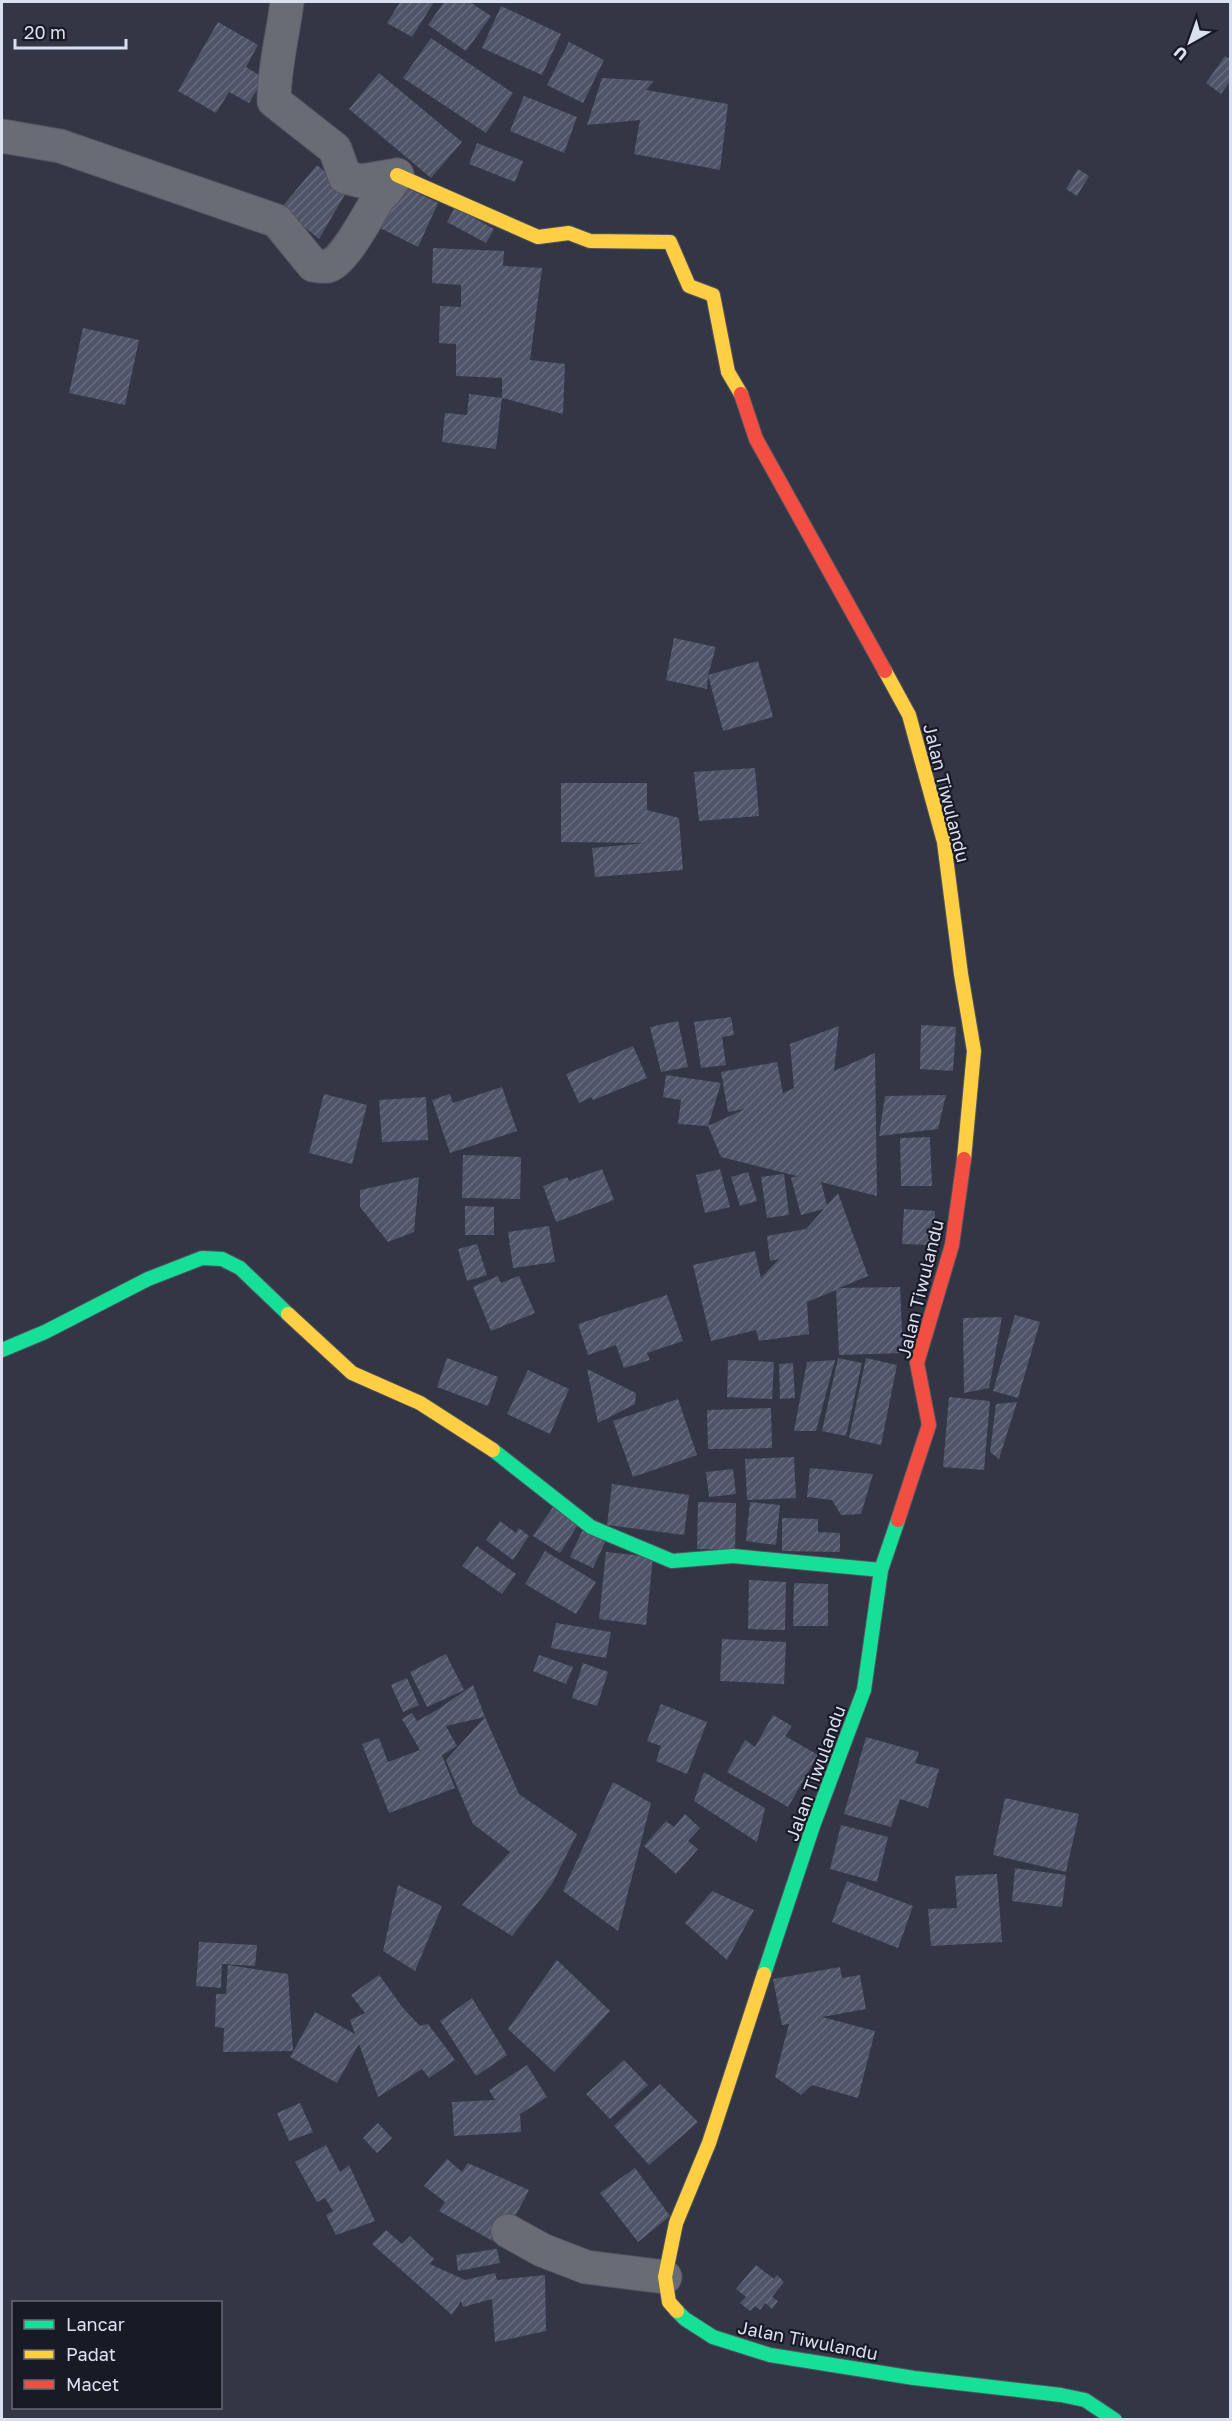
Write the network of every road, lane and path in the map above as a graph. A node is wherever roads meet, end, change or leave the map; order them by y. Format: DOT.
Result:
graph roads {
  1 [pos="287,2"];
  2 [pos="2,136"];
  3 [pos="398,175"];
  4 [pos="2,1350"];
  5 [pos="880,1570"];
  6 [pos="508,2231"];
  7 [pos="665,2277"];
  8 [pos="1115,2420"];
  1 -- 3 [label="street"];
  2 -- 3 [label="street"];
  3 -- 5 [label="street, Jalan Tiwulandu"];
  4 -- 5 [label="street"];
  5 -- 7 [label="street, Jalan Tiwulandu"];
  6 -- 7 [label="street"];
  7 -- 8 [label="street, Jalan Tiwulandu"];
}
